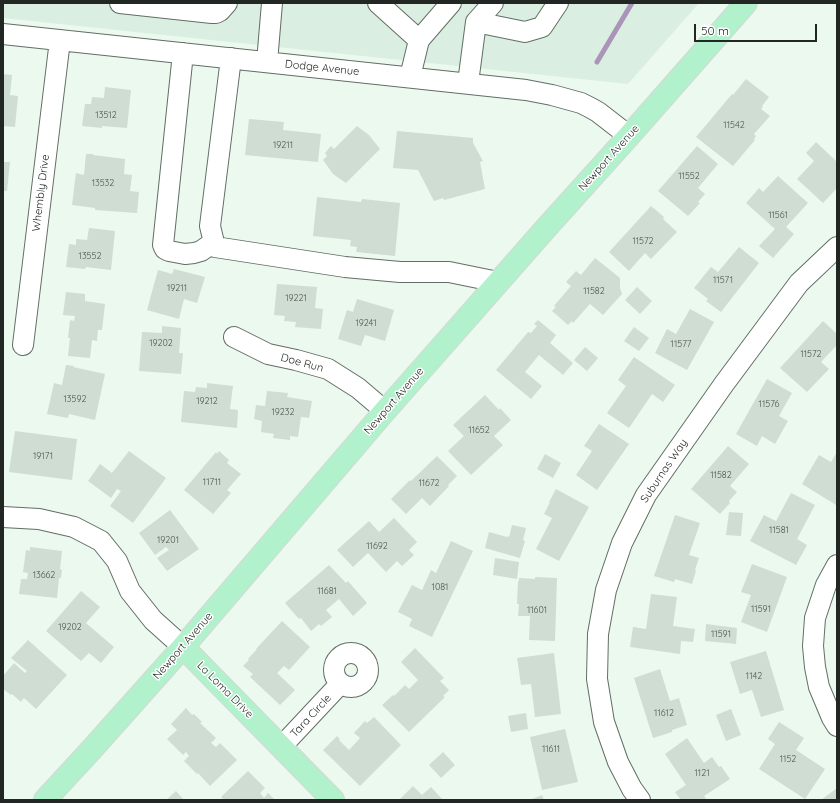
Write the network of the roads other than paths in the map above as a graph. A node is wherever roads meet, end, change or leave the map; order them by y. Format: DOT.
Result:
graph roads {
  1 [pos="120,3"];
  2 [pos="227,3"];
  3 [pos="272,3"];
  4 [pos="378,3"];
  5 [pos="451,3"];
  6 [pos="493,3"];
  7 [pos="558,3"];
  8 [pos="746,3"];
  9 [pos="476,22"];
  10 [pos="3,34"];
  11 [pos="60,40"];
  12 [pos="419,40"];
  13 [pos="183,53"];
  14 [pos="231,58"];
  15 [pos="267,62"];
  16 [pos="410,77"];
  17 [pos="468,83"];
  18 [pos="629,136"];
  19 [pos="214,242"];
  20 [pos="837,247"];
  21 [pos="498,282"];
  22 [pos="234,337"];
  23 [pos="23,345"];
  24 [pos="385,411"];
  25 [pos="3,517"];
  26 [pos="837,565"];
  27 [pos="183,647"];
  28 [pos="340,684"];
  29 [pos="837,726"];
  30 [pos="281,747"];
  31 [pos="45,800"];
  32 [pos="333,800"];
  33 [pos="640,800"];
  1 -- 2 [label="street"];
  3 -- 15 [label="street"];
  4 -- 12 [label="street"];
  5 -- 12 [label="street"];
  6 -- 9 [label="street"];
  7 -- 9 [label="street"];
  8 -- 18 [label="main road, Newport Avenue"];
  9 -- 17 [label="street"];
  10 -- 11 [label="street, Dodge Avenue"];
  11 -- 13 [label="street, Dodge Avenue"];
  11 -- 23 [label="street, Whembly Drive"];
  12 -- 16 [label="street"];
  13 -- 14 [label="street, Dodge Avenue"];
  13 -- 19 [label="street"];
  14 -- 15 [label="street, Dodge Avenue"];
  14 -- 19 [label="street"];
  15 -- 16 [label="street, Dodge Avenue"];
  16 -- 17 [label="street, Dodge Avenue"];
  17 -- 18 [label="street, Dodge Avenue"];
  18 -- 21 [label="main road, Newport Avenue"];
  19 -- 21 [label="street"];
  20 -- 33 [label="street, Suburnas Way"];
  21 -- 24 [label="main road, Newport Avenue"];
  22 -- 24 [label="street, Doe Run"];
  24 -- 27 [label="main road, Newport Avenue"];
  25 -- 27 [label="street, La Loma Drive"];
  26 -- 29 [label="street"];
  27 -- 30 [label="main road, La Loma Drive"];
  27 -- 31 [label="main road, Newport Avenue"];
  28 -- 30 [label="street, Tara Circle"];
  30 -- 32 [label="main road, La Loma Drive"];
}
